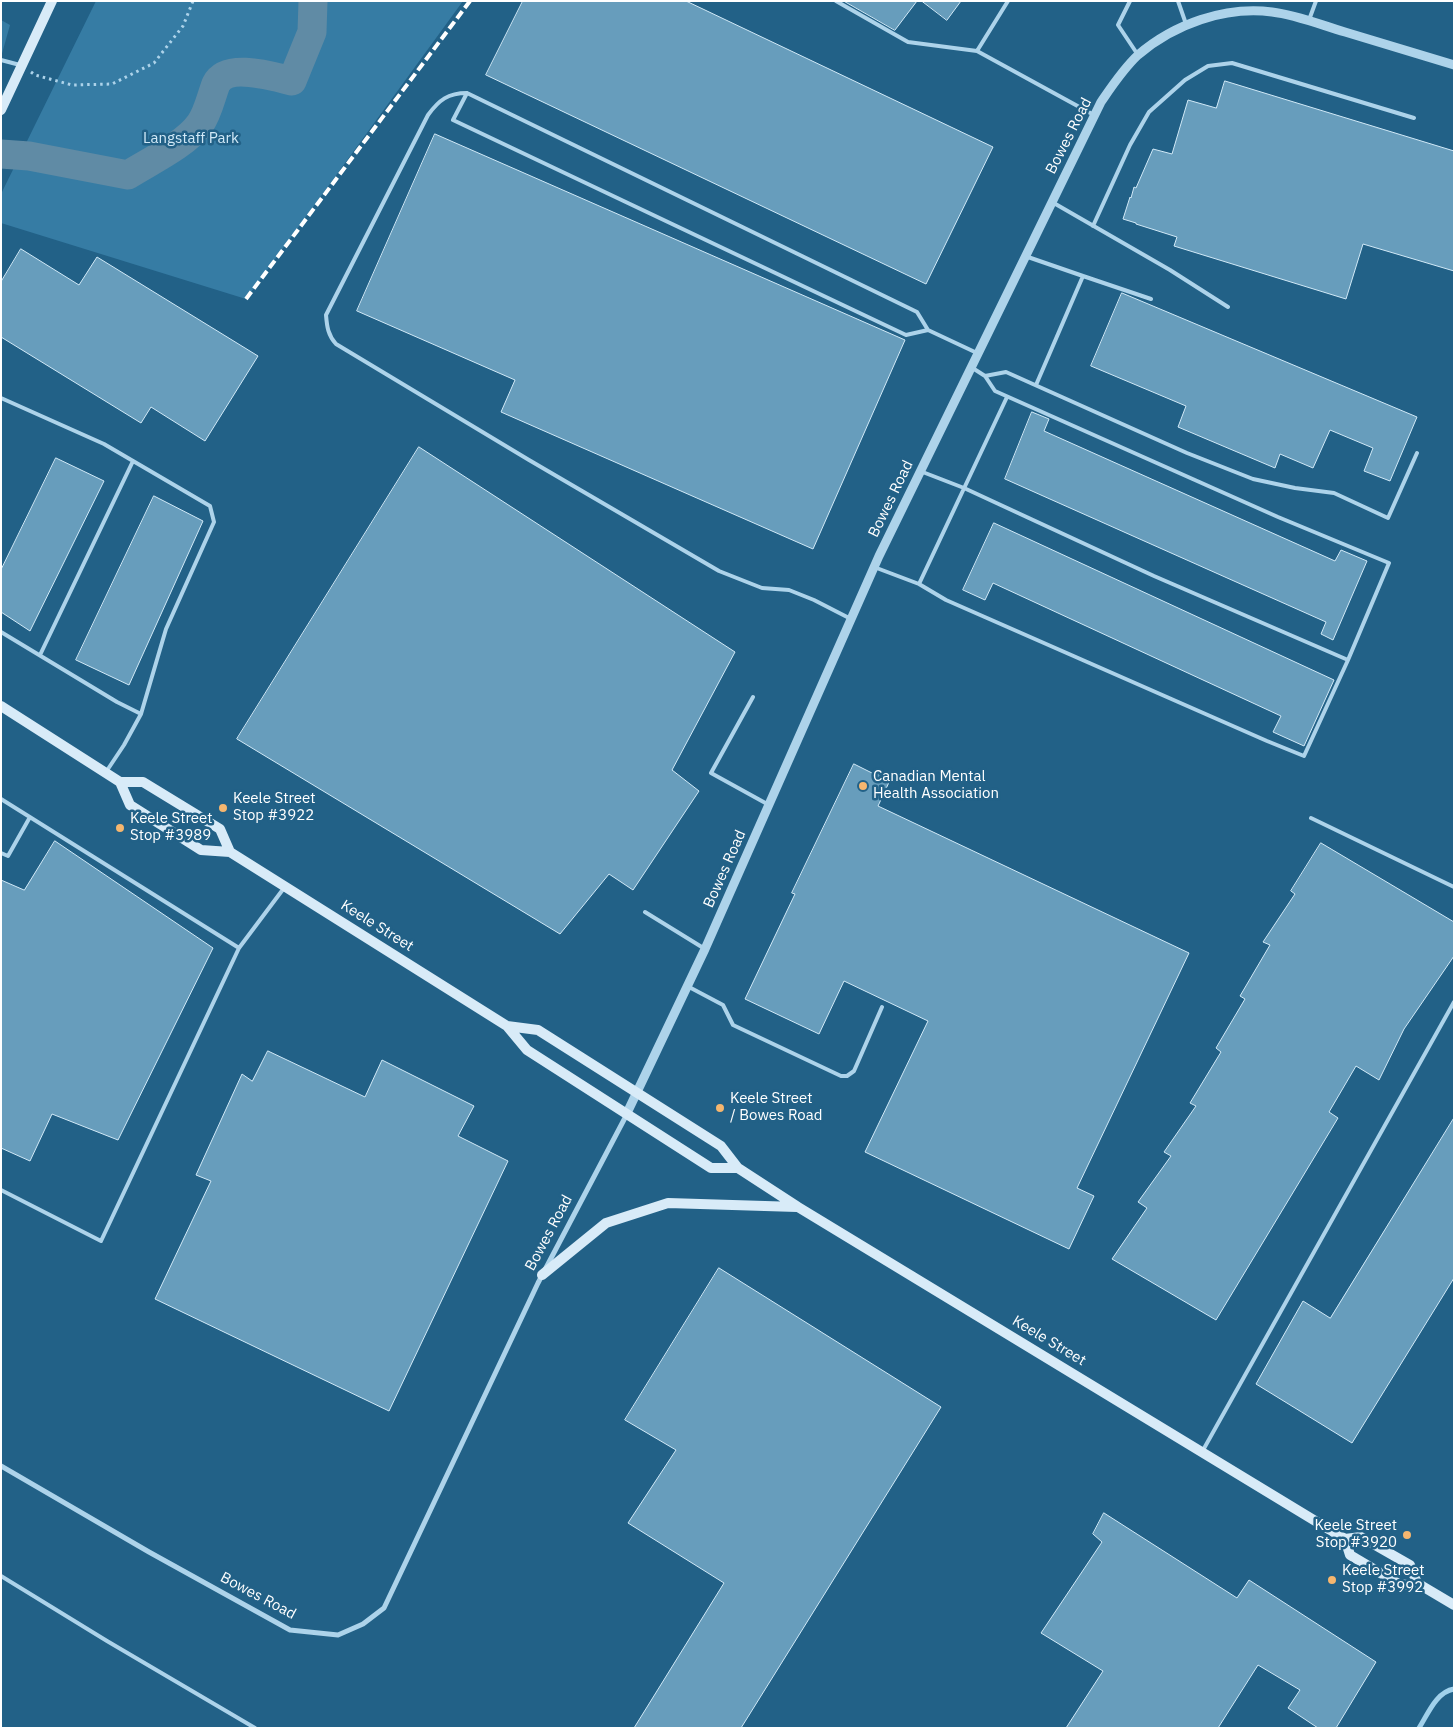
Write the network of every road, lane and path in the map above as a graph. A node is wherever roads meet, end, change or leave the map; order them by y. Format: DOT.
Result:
graph roads {
  1 [pos="52,1"];
  2 [pos="193,1"];
  3 [pos="836,1"];
  4 [pos="1008,1"];
  5 [pos="1130,1"];
  6 [pos="1178,1"];
  7 [pos="1316,1"];
  8 [pos="1308,21"];
  9 [pos="1186,24"];
  10 [pos="977,51"];
  11 [pos="1138,55"];
  12 [pos="1,60"];
  13 [pos="22,65"];
  14 [pos="1454,65"];
  15 [pos="467,94"];
  16 [pos="1,110"];
  17 [pos="1094,115"];
  18 [pos="1414,118"];
  19 [pos="1052,202"];
  20 [pos="1094,226"];
  21 [pos="1025,256"];
  22 [pos="1083,276"];
  23 [pos="1151,299"];
  24 [pos="1228,308"];
  25 [pos="928,330"];
  26 [pos="978,353"];
  27 [pos="971,367"];
  28 [pos="985,376"];
  29 [pos="1036,385"];
  30 [pos="1007,397"];
  31 [pos="1,398"];
  32 [pos="1417,453"];
  33 [pos="133,461"];
  34 [pos="920,471"];
  35 [pos="964,488"];
  36 [pos="874,567"];
  37 [pos="919,584"];
  38 [pos="851,619"];
  39 [pos="1,632"];
  40 [pos="40,655"];
  41 [pos="1348,660"];
  42 [pos="753,697"];
  43 [pos="1,706"];
  44 [pos="141,714"];
  45 [pos="106,773"];
  46 [pos="120,782"];
  47 [pos="1,799"];
  48 [pos="769,805"];
  49 [pos="30,817"];
  50 [pos="1311,818"];
  51 [pos="230,852"];
  52 [pos="1,853"];
  53 [pos="285,886"];
  54 [pos="1454,887"];
  55 [pos="645,912"];
  56 [pos="239,948"];
  57 [pos="705,949"];
  58 [pos="687,986"];
  59 [pos="1454,1002"];
  60 [pos="882,1007"];
  61 [pos="507,1026"];
  62 [pos="638,1093"];
  63 [pos="627,1113"];
  64 [pos="738,1168"];
  65 [pos="1,1190"];
  66 [pos="798,1207"];
  67 [pos="542,1275"];
  68 [pos="1202,1452"];
  69 [pos="1,1466"];
  70 [pos="1345,1539"];
  71 [pos="1,1576"];
  72 [pos="1418,1583"];
  73 [pos="1454,1605"];
  74 [pos="255,1728"];
  1 -- 13 [label="main road"];
  2 -- 13 [label="path"];
  3 -- 10 [label="lane"];
  4 -- 10 [label="lane"];
  5 -- 11 [label="lane"];
  6 -- 9 [label="lane"];
  7 -- 8 [label="lane"];
  8 -- 9 [label="street, Bowes Road"];
  8 -- 14 [label="street, Bowes Road"];
  9 -- 11 [label="street, Bowes Road"];
  10 -- 17 [label="lane"];
  11 -- 17 [label="street, Bowes Road"];
  12 -- 13 [label="lane"];
  13 -- 16 [label="main road"];
  15 -- 25 [label="lane"];
  15 -- 25 [label="lane"];
  15 -- 38 [label="lane"];
  17 -- 19 [label="street, Bowes Road"];
  18 -- 20 [label="lane"];
  19 -- 20 [label="lane"];
  19 -- 21 [label="street, Bowes Road"];
  20 -- 24 [label="lane"];
  21 -- 22 [label="lane"];
  21 -- 26 [label="street, Bowes Road"];
  22 -- 23 [label="lane"];
  22 -- 29 [label="lane"];
  25 -- 26 [label="lane"];
  26 -- 27 [label="street, Bowes Road"];
  27 -- 28 [label="lane"];
  27 -- 34 [label="street, Bowes Road"];
  28 -- 29 [label="lane"];
  28 -- 30 [label="lane"];
  29 -- 32 [label="lane"];
  30 -- 35 [label="lane"];
  30 -- 41 [label="lane"];
  31 -- 33 [label="lane"];
  33 -- 40 [label="lane"];
  33 -- 44 [label="lane"];
  34 -- 35 [label="lane"];
  34 -- 36 [label="street, Bowes Road"];
  35 -- 37 [label="lane"];
  35 -- 41 [label="lane"];
  36 -- 37 [label="lane"];
  36 -- 38 [label="street, Bowes Road"];
  37 -- 41 [label="lane"];
  38 -- 48 [label="street, Bowes Road"];
  39 -- 40 [label="lane"];
  40 -- 44 [label="lane"];
  42 -- 48 [label="lane"];
  43 -- 45 [label="main road"];
  44 -- 45 [label="lane"];
  45 -- 46 [label="main road"];
  46 -- 51 [label="main road, Keele Street"];
  46 -- 51 [label="main road"];
  47 -- 49 [label="lane"];
  48 -- 57 [label="street, Bowes Road"];
  49 -- 52 [label="lane"];
  49 -- 56 [label="lane"];
  50 -- 54 [label="lane"];
  51 -- 53 [label="main road, Keele Street"];
  53 -- 56 [label="lane"];
  53 -- 61 [label="main road, Keele Street"];
  55 -- 57 [label="lane"];
  56 -- 65 [label="lane"];
  57 -- 58 [label="street, Bowes Road"];
  58 -- 60 [label="lane"];
  58 -- 62 [label="street, Bowes Road"];
  59 -- 68 [label="lane"];
  61 -- 62 [label="main road, Keele Street"];
  61 -- 63 [label="main road, Keele Street"];
  62 -- 63 [label="street, Bowes Road"];
  62 -- 64 [label="main road, Keele Street"];
  63 -- 64 [label="main road, Keele Street"];
  63 -- 67 [label="street, Bowes Road"];
  64 -- 66 [label="main road, Keele Street"];
  66 -- 67 [label="main road"];
  66 -- 68 [label="main road, Keele Street"];
  67 -- 69 [label="street, Bowes Road"];
  68 -- 70 [label="main road, Keele Street"];
  70 -- 72 [label="main road, Keele Street"];
  70 -- 72 [label="main road, Keele Street"];
  71 -- 74 [label="lane"];
  72 -- 73 [label="main road, Keele Street"];
}
